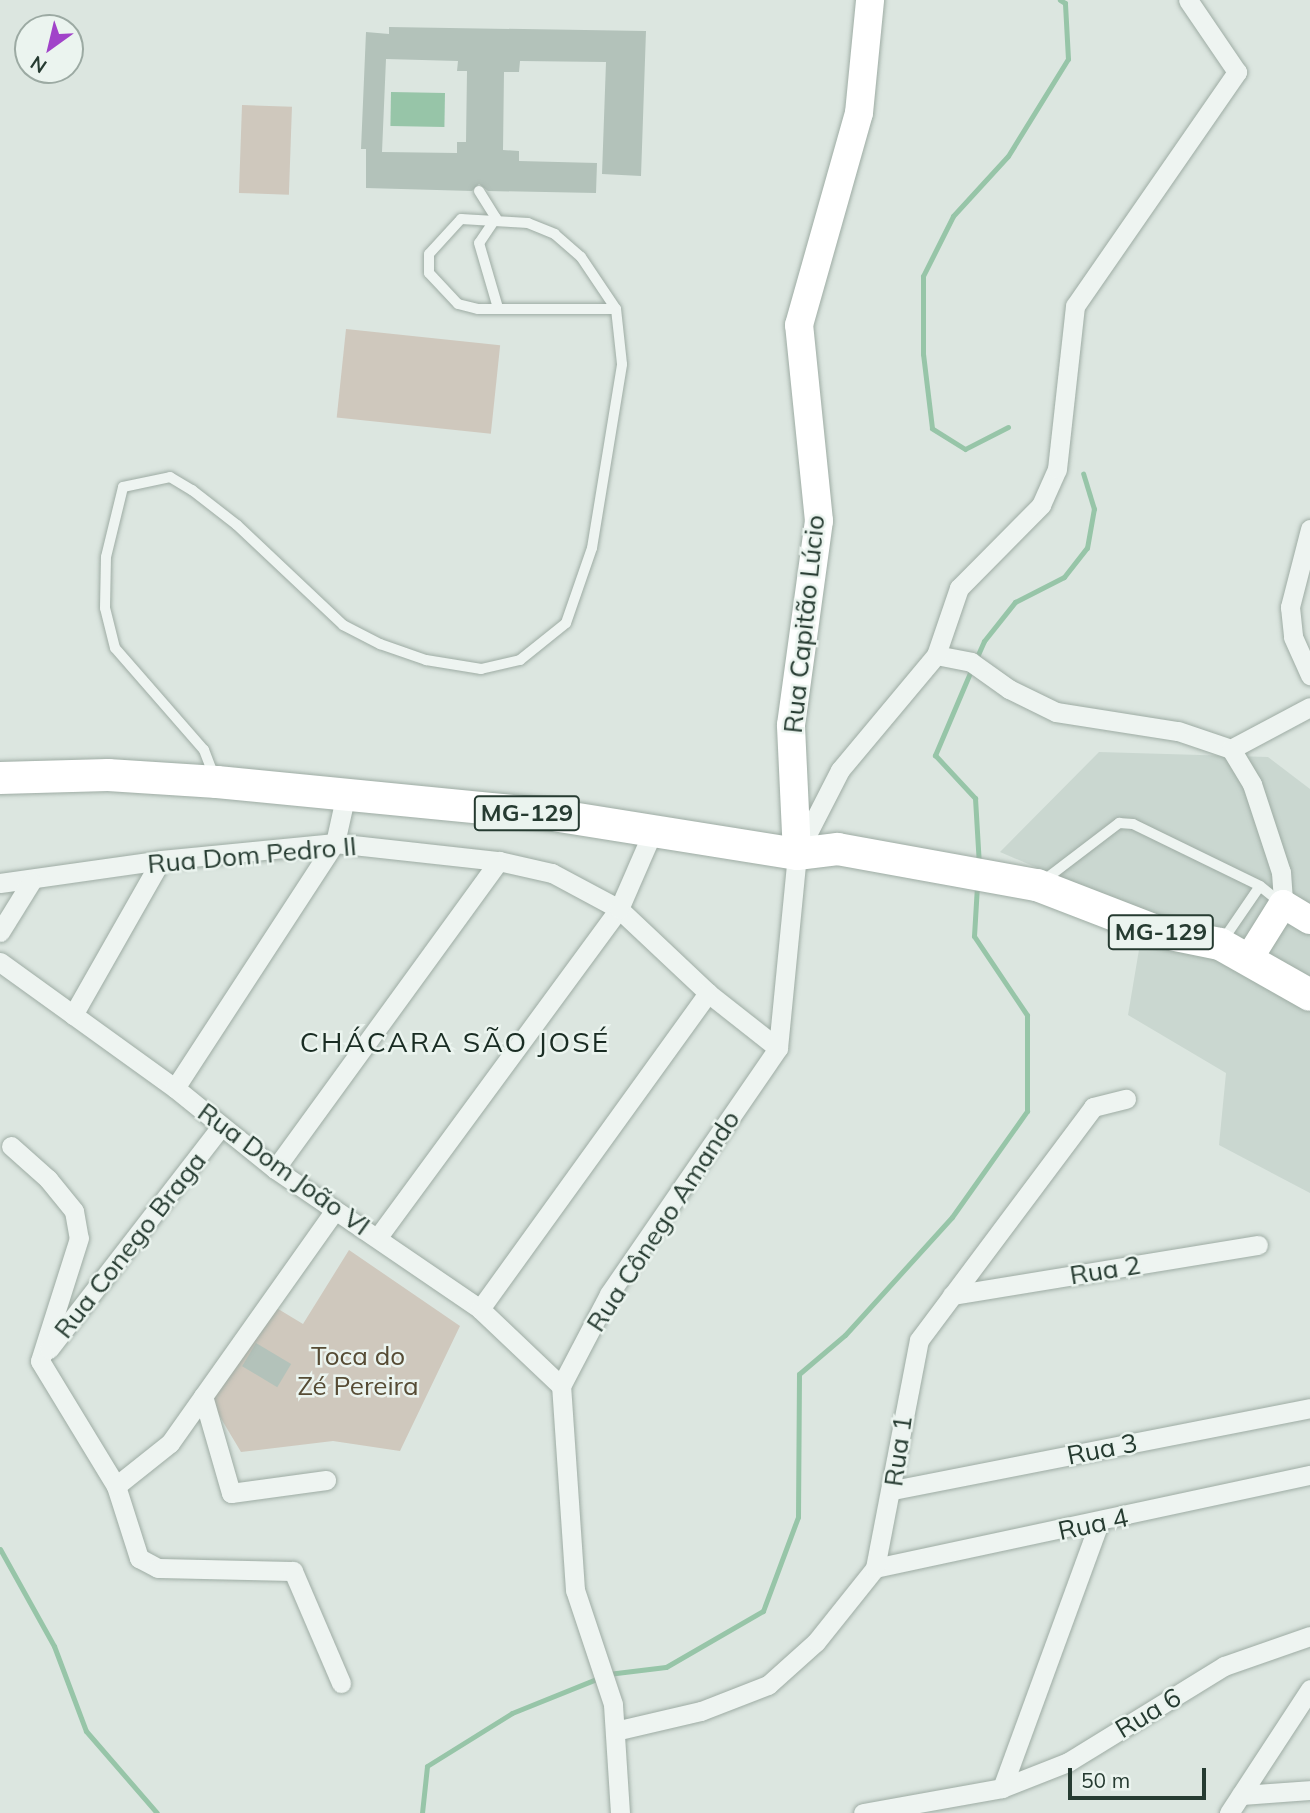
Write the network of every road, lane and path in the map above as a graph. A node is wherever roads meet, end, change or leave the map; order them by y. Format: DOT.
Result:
graph roads {
  1 [pos="870,0"];
  2 [pos="1188,0"];
  3 [pos="479,191"];
  4 [pos="496,218"];
  5 [pos="498,308"];
  6 [pos="617,309"];
  7 [pos="1310,529"];
  8 [pos="936,654"];
  9 [pos="1310,675"];
  10 [pos="1310,707"];
  11 [pos="1231,749"];
  12 [pos="0,778"];
  13 [pos="217,782"];
  14 [pos="345,798"];
  15 [pos="652,833"];
  16 [pos="335,844"];
  17 [pos="797,854"];
  18 [pos="161,860"];
  19 [pos="499,861"];
  20 [pos="31,882"];
  21 [pos="0,883"];
  22 [pos="1037,885"];
  23 [pos="1260,886"];
  24 [pos="1283,904"];
  25 [pos="619,909"];
  26 [pos="1310,920"];
  27 [pos="0,932"];
  28 [pos="1220,944"];
  29 [pos="1248,960"];
  30 [pos="0,962"];
  31 [pos="708,993"];
  32 [pos="1310,995"];
  33 [pos="73,1016"];
  34 [pos="778,1048"];
  35 [pos="175,1088"];
  36 [pos="1126,1099"];
  37 [pos="220,1128"];
  38 [pos="11,1146"];
  39 [pos="275,1169"];
  40 [pos="334,1211"];
  41 [pos="379,1237"];
  42 [pos="1258,1245"];
  43 [pos="952,1295"];
  44 [pos="480,1309"];
  45 [pos="40,1361"];
  46 [pos="561,1386"];
  47 [pos="203,1396"];
  48 [pos="1310,1408"];
  49 [pos="1310,1475"];
  50 [pos="326,1480"];
  51 [pos="117,1486"];
  52 [pos="893,1490"];
  53 [pos="1100,1524"];
  54 [pos="875,1568"];
  55 [pos="1310,1636"];
  56 [pos="341,1683"];
  57 [pos="1310,1689"];
  58 [pos="615,1731"];
  59 [pos="1002,1788"];
  60 [pos="1310,1790"];
  61 [pos="1241,1795"];
  62 [pos="620,1813"];
  63 [pos="863,1813"];
  64 [pos="1229,1813"];
  1 -- 17 [label="street, Rua Capitão Lúcio"];
  2 -- 8 [label="street"];
  3 -- 4 [label="lane"];
  4 -- 5 [label="lane"];
  4 -- 5 [label="lane"];
  4 -- 6 [label="lane"];
  5 -- 6 [label="lane"];
  6 -- 13 [label="lane"];
  7 -- 9 [label="street"];
  8 -- 11 [label="street"];
  8 -- 17 [label="street"];
  10 -- 11 [label="street"];
  11 -- 24 [label="street"];
  12 -- 13 [label="main road, MG-129"];
  13 -- 14 [label="main road, MG-129"];
  14 -- 15 [label="main road, MG-129"];
  14 -- 16 [label="street"];
  15 -- 17 [label="main road, MG-129"];
  15 -- 25 [label="street"];
  16 -- 18 [label="street, Rua Dom Pedro II"];
  16 -- 19 [label="street, Rua Dom Pedro II"];
  16 -- 35 [label="street"];
  17 -- 22 [label="main road, MG-129"];
  17 -- 34 [label="street, Rua Capitão Lúcio"];
  18 -- 20 [label="street, Rua Dom Pedro II"];
  18 -- 33 [label="street"];
  19 -- 25 [label="street, Rua Dom Pedro II"];
  19 -- 39 [label="street"];
  20 -- 21 [label="street, Rua Dom Pedro II"];
  20 -- 27 [label="street"];
  22 -- 23 [label="lane"];
  22 -- 28 [label="main road, MG-129"];
  23 -- 24 [label="lane"];
  23 -- 28 [label="lane"];
  24 -- 26 [label="street"];
  24 -- 29 [label="street"];
  25 -- 31 [label="street, Rua Dom Pedro II"];
  25 -- 41 [label="street"];
  28 -- 29 [label="main road, MG-129"];
  29 -- 32 [label="main road, MG-129"];
  30 -- 33 [label="street, Rua Dom João VI"];
  31 -- 34 [label="street, Rua Dom Pedro II"];
  31 -- 44 [label="street"];
  33 -- 35 [label="street, Rua Dom João VI"];
  34 -- 46 [label="street, Rua Cônego Amando"];
  35 -- 37 [label="street, Rua Dom João VI"];
  36 -- 43 [label="street, Rua 1"];
  37 -- 39 [label="street, Rua Dom João VI"];
  37 -- 45 [label="street, Rua Conego Braga"];
  38 -- 45 [label="street"];
  39 -- 40 [label="street, Rua Dom João VI"];
  40 -- 41 [label="street, Rua Dom João VI"];
  40 -- 47 [label="street"];
  41 -- 44 [label="street, Rua Dom João VI"];
  42 -- 43 [label="street, Rua 2"];
  43 -- 52 [label="street, Rua 1"];
  44 -- 46 [label="street, Rua Dom João VI"];
  45 -- 51 [label="street"];
  46 -- 58 [label="street"];
  47 -- 50 [label="street"];
  47 -- 51 [label="street"];
  48 -- 52 [label="street, Rua 3"];
  49 -- 53 [label="street, Rua 4"];
  51 -- 56 [label="street"];
  52 -- 54 [label="street, Rua 1"];
  53 -- 54 [label="street, Rua 4"];
  53 -- 59 [label="street"];
  54 -- 58 [label="street, Rua 1"];
  55 -- 59 [label="street, Rua 6"];
  57 -- 61 [label="street"];
  58 -- 62 [label="street"];
  59 -- 63 [label="street, Rua 6"];
  60 -- 61 [label="street"];
  61 -- 64 [label="street"];
}
